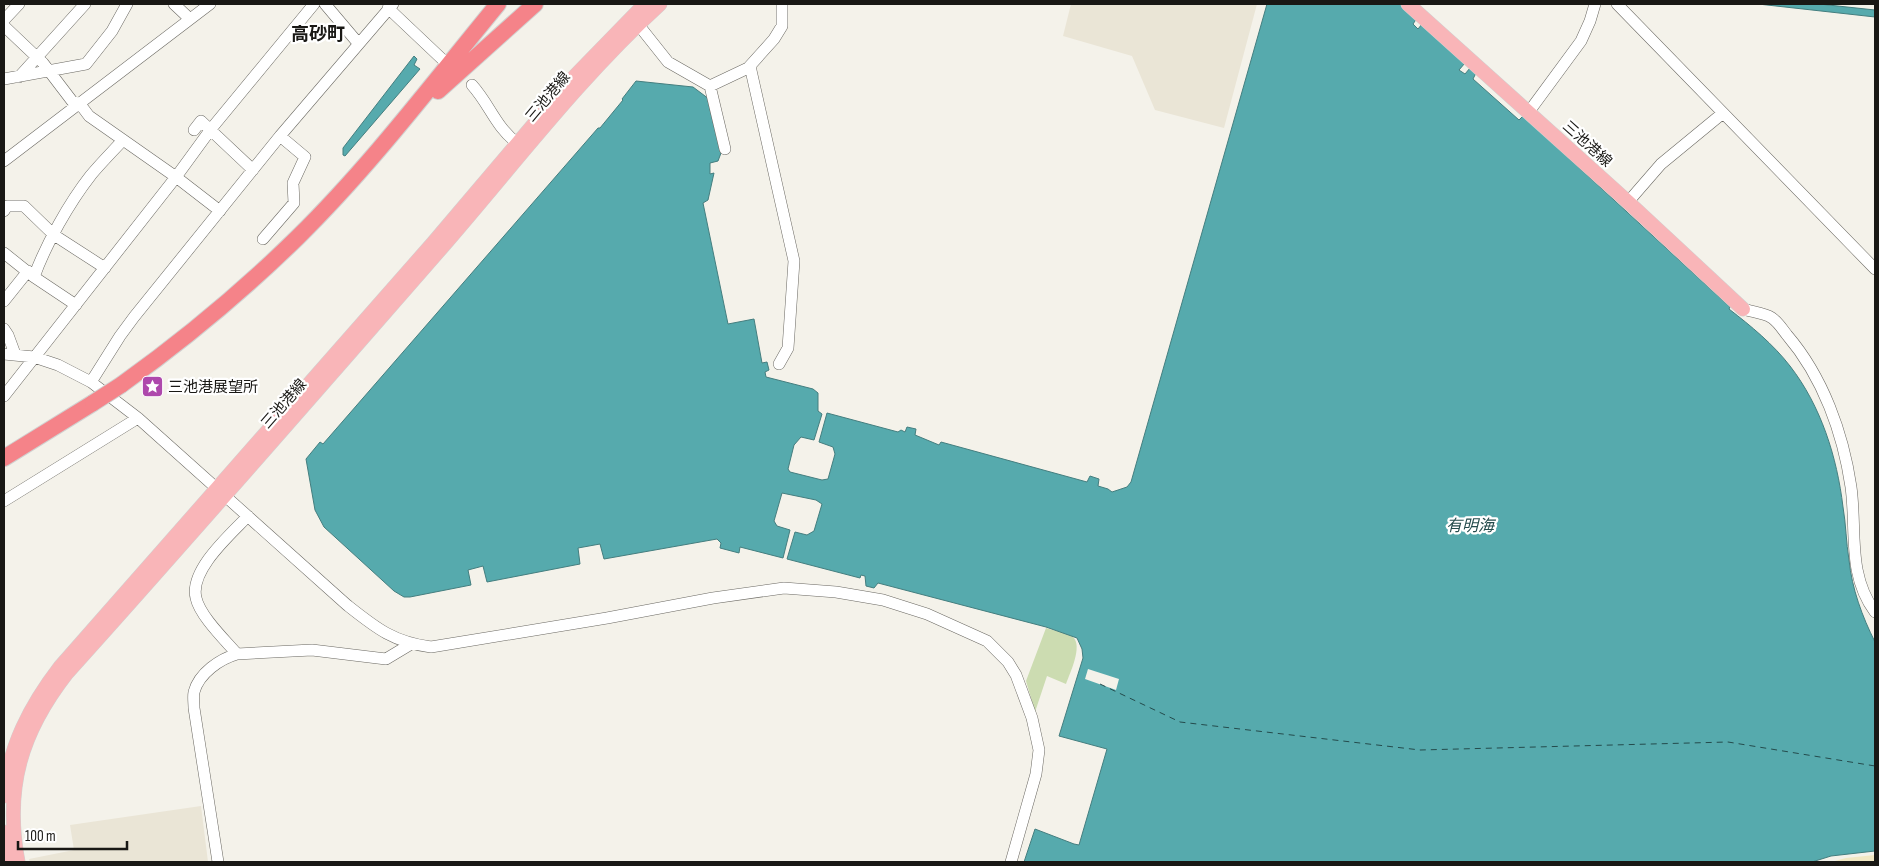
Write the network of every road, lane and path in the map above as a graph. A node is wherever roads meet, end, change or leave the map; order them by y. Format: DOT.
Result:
graph roads {
  1 [pos="19,4"];
  2 [pos="85,4"];
  3 [pos="127,4"];
  4 [pos="174,4"];
  5 [pos="210,4"];
  6 [pos="314,4"];
  7 [pos="325,4"];
  8 [pos="498,4"];
  9 [pos="535,4"];
  10 [pos="645,4"];
  11 [pos="660,4"];
  12 [pos="782,4"];
  13 [pos="1408,4"];
  14 [pos="1595,4"];
  15 [pos="1617,4"];
  16 [pos="391,6"];
  17 [pos="190,19"];
  18 [pos="4,20"];
  19 [pos="635,20"];
  20 [pos="4,26"];
  21 [pos="358,43"];
  22 [pos="37,58"];
  23 [pos="443,60"];
  24 [pos="750,66"];
  25 [pos="49,72"];
  26 [pos="19,77"];
  27 [pos="4,79"];
  28 [pos="472,85"];
  29 [pos="710,86"];
  30 [pos="80,104"];
  31 [pos="1528,113"];
  32 [pos="1723,113"];
  33 [pos="211,129"];
  34 [pos="194,130"];
  35 [pos="392,134"];
  36 [pos="280,136"];
  37 [pos="123,140"];
  38 [pos="517,143"];
  39 [pos="725,150"];
  40 [pos="4,161"];
  41 [pos="253,170"];
  42 [pos="176,177"];
  43 [pos="1628,202"];
  44 [pos="4,211"];
  45 [pos="220,211"];
  46 [pos="54,235"];
  47 [pos="263,239"];
  48 [pos="4,253"];
  49 [pos="105,268"];
  50 [pos="1875,269"];
  51 [pos="31,274"];
  52 [pos="6,293"];
  53 [pos="76,305"];
  54 [pos="1743,309"];
  55 [pos="4,329"];
  56 [pos="9,354"];
  57 [pos="34,357"];
  58 [pos="779,364"];
  59 [pos="91,382"];
  60 [pos="4,396"];
  61 [pos="138,418"];
  62 [pos="4,458"];
  63 [pos="221,493"];
  64 [pos="4,501"];
  65 [pos="248,516"];
  66 [pos="1875,612"];
  67 [pos="410,644"];
  68 [pos="237,654"];
  69 [pos="4,796"];
  70 [pos="4,832"];
  71 [pos="7,862"];
  72 [pos="18,862"];
  73 [pos="218,862"];
  74 [pos="1011,862"];
  1 -- 18 [label="street"];
  2 -- 22 [label="street"];
  3 -- 25 [label="street"];
  4 -- 17 [label="street"];
  5 -- 17 [label="street"];
  6 -- 33 [label="street"];
  7 -- 21 [label="street"];
  8 -- 35 [label="highway"];
  9 -- 35 [label="highway"];
  10 -- 19 [label="main road, 三池港線"];
  11 -- 19 [label="main road, 三池港線"];
  12 -- 24 [label="street"];
  13 -- 31 [label="main road, 三池港線"];
  14 -- 31 [label="street"];
  15 -- 32 [label="street"];
  16 -- 21 [label="street"];
  16 -- 23 [label="street"];
  17 -- 30 [label="street"];
  19 -- 29 [label="street"];
  19 -- 38 [label="main road, 三池港線"];
  19 -- 63 [label="main road, 三池港線"];
  20 -- 22 [label="street"];
  21 -- 36 [label="street"];
  22 -- 25 [label="street"];
  22 -- 26 [label="street"];
  24 -- 29 [label="street"];
  24 -- 58 [label="street"];
  25 -- 26 [label="street"];
  25 -- 30 [label="street"];
  26 -- 27 [label="street"];
  28 -- 38 [label="street"];
  29 -- 39 [label="street"];
  30 -- 37 [label="street"];
  30 -- 40 [label="street"];
  31 -- 43 [label="main road, 三池港線"];
  32 -- 43 [label="street"];
  32 -- 50 [label="street"];
  33 -- 34 [label="street"];
  33 -- 41 [label="street"];
  33 -- 42 [label="street"];
  35 -- 62 [label="highway, bridge"];
  36 -- 41 [label="street"];
  36 -- 47 [label="street"];
  37 -- 42 [label="street"];
  37 -- 46 [label="street"];
  38 -- 63 [label="main road, 三池港線"];
  41 -- 45 [label="street"];
  42 -- 45 [label="street"];
  42 -- 49 [label="street"];
  43 -- 54 [label="main road, 三池港線"];
  44 -- 46 [label="street"];
  45 -- 59 [label="street"];
  46 -- 49 [label="street"];
  46 -- 51 [label="street"];
  48 -- 51 [label="street"];
  49 -- 53 [label="street"];
  51 -- 52 [label="street"];
  51 -- 53 [label="street"];
  53 -- 57 [label="street"];
  54 -- 66 [label="street"];
  55 -- 56 [label="street"];
  56 -- 57 [label="street"];
  57 -- 59 [label="street"];
  57 -- 60 [label="street"];
  59 -- 61 [label="street"];
  61 -- 63 [label="street"];
  61 -- 64 [label="street"];
  63 -- 65 [label="street"];
  63 -- 69 [label="main road, 三池港線"];
  63 -- 72 [label="main road, 三池港線"];
  65 -- 67 [label="street"];
  65 -- 68 [label="street"];
  67 -- 68 [label="street"];
  67 -- 74 [label="street"];
  68 -- 73 [label="street"];
  70 -- 71 [label="main road"];
}
